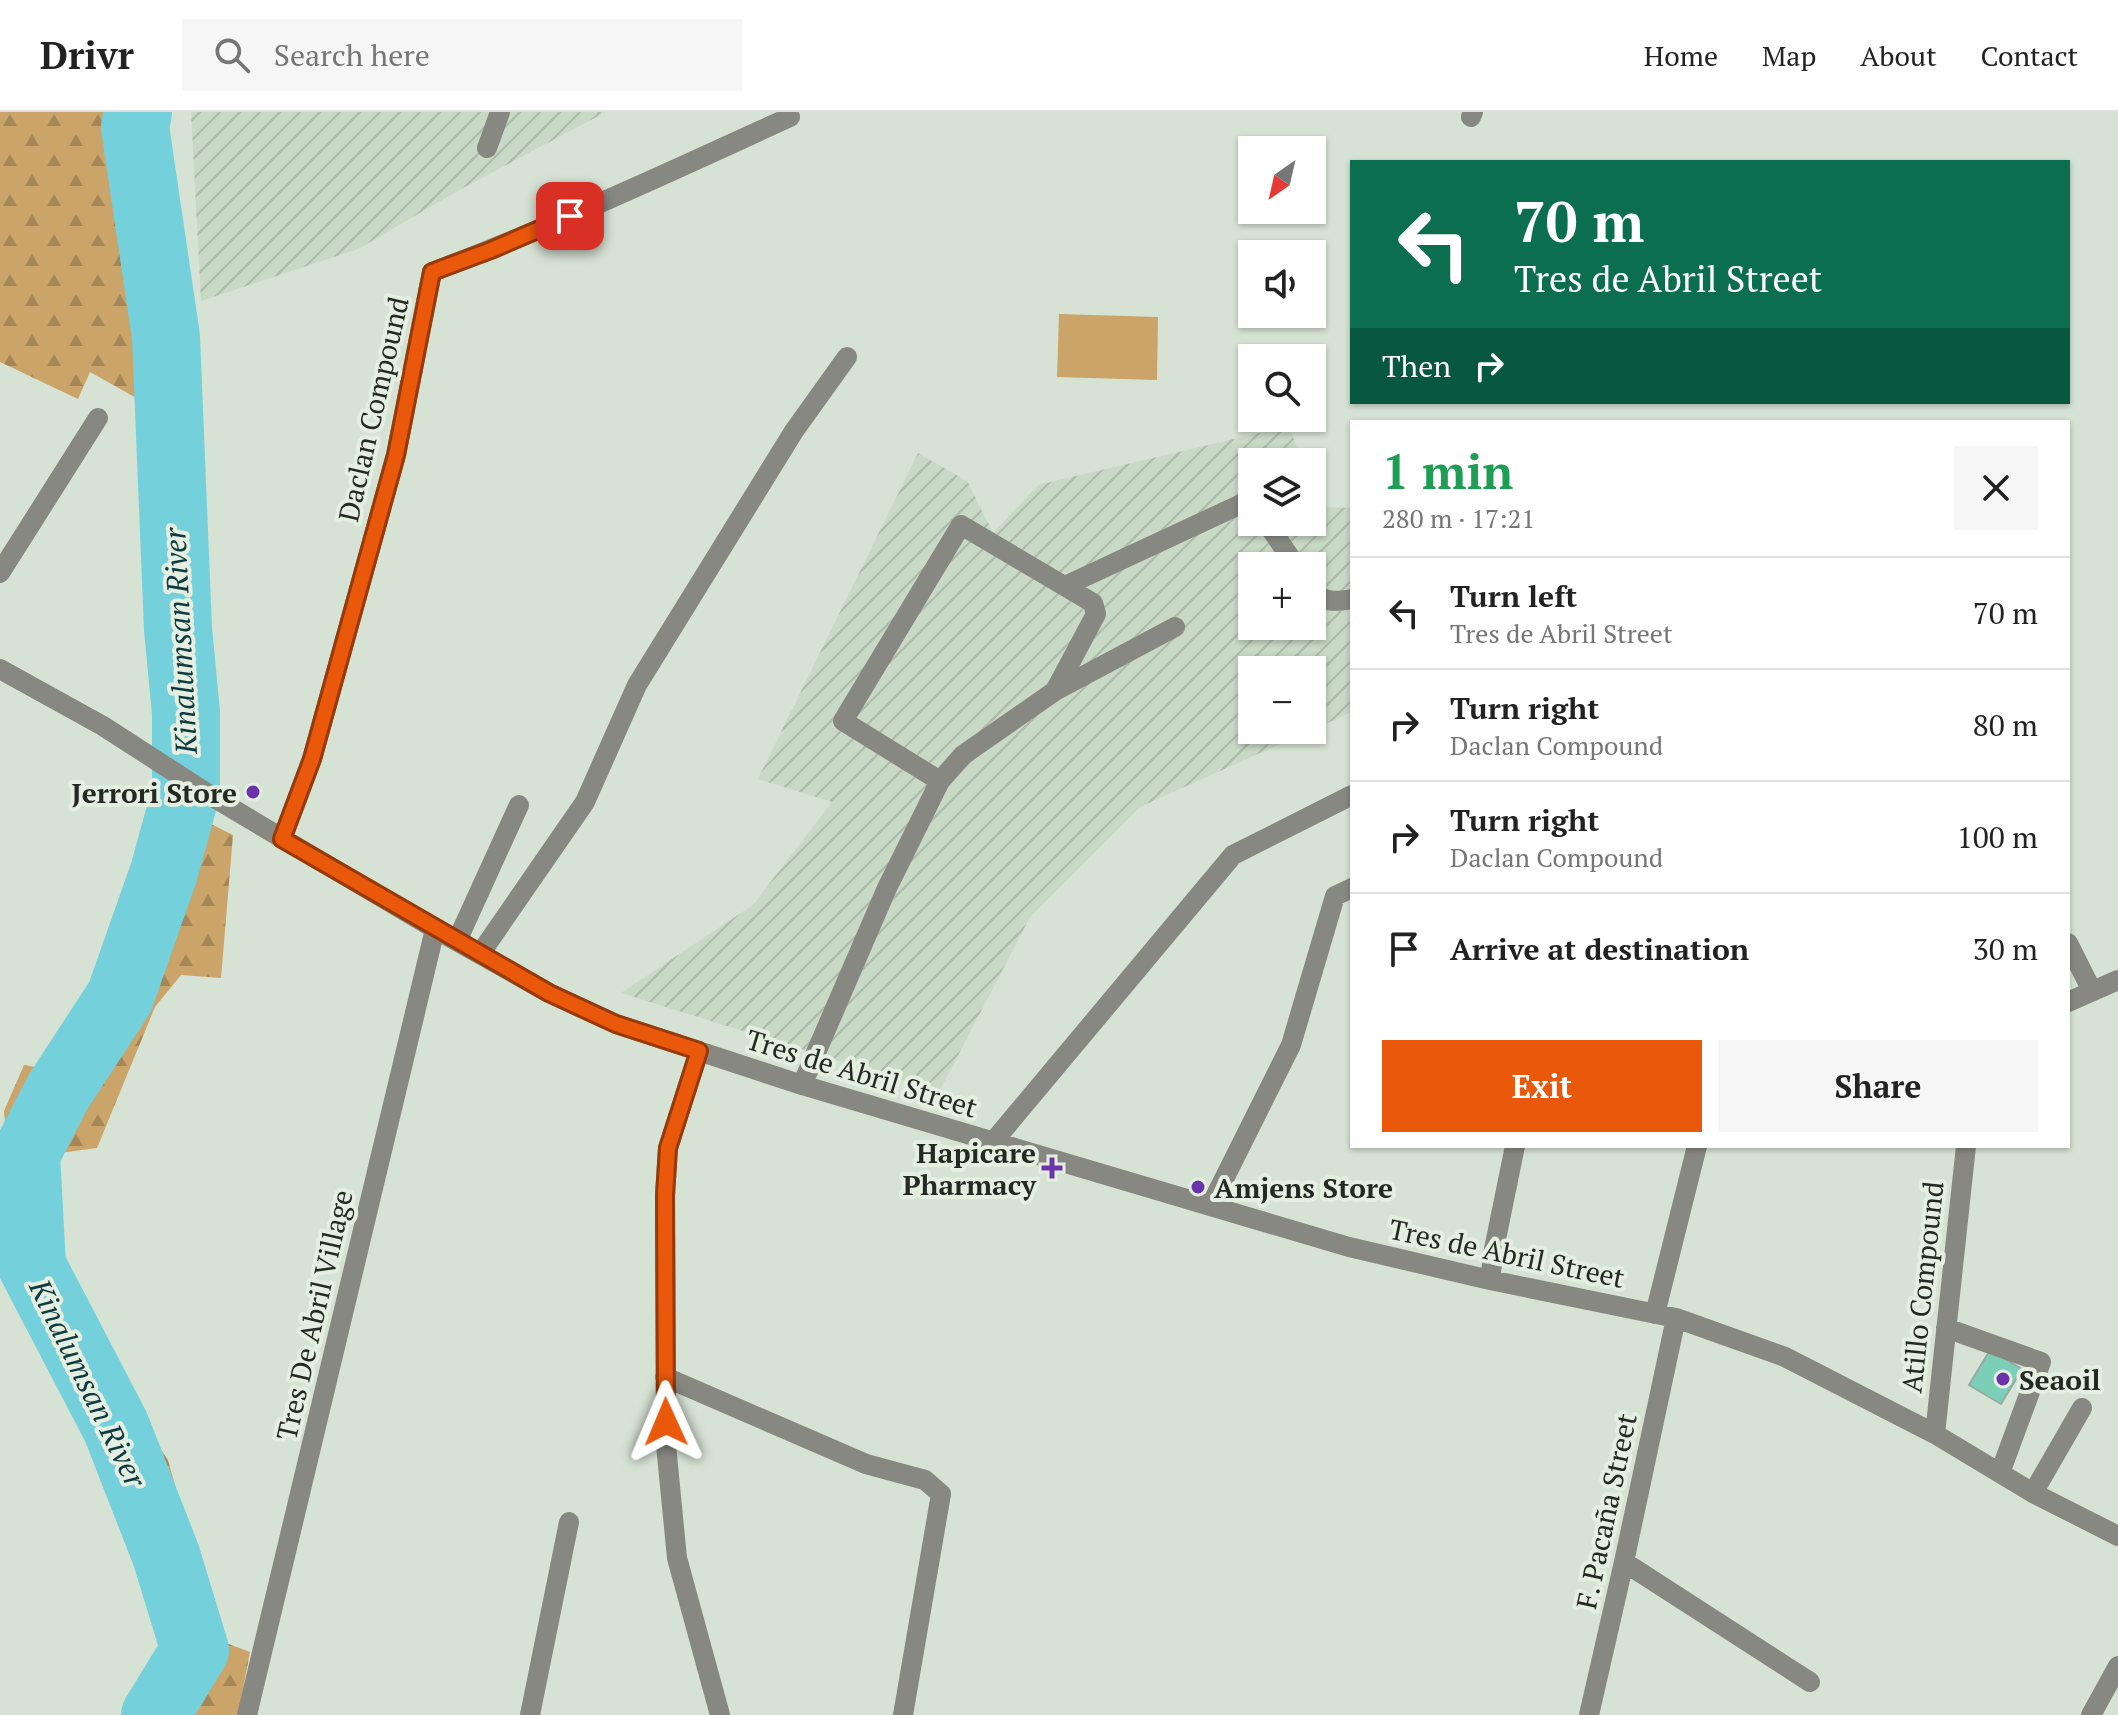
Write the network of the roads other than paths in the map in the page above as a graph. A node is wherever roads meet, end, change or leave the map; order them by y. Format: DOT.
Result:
graph roads {
  1 [pos="500,112"];
  2 [pos="790,117"];
  3 [pos="487,148"];
  4 [pos="847,357"];
  5 [pos="98,418"];
  6 [pos="1238,506"];
  7 [pos="0,573"];
  8 [pos="1065,586"];
  9 [pos="1326,599"];
  10 [pos="1350,599"];
  11 [pos="1175,627"];
  12 [pos="0,669"];
  13 [pos="1055,691"];
  14 [pos="940,781"];
  15 [pos="1350,796"];
  16 [pos="519,805"];
  17 [pos="282,839"];
  18 [pos="1350,889"];
  19 [pos="435,929"];
  20 [pos="457,941"];
  21 [pos="2070,947"];
  22 [pos="480,954"];
  23 [pos="2118,980"];
  24 [pos="2092,991"];
  25 [pos="2070,1001"];
  26 [pos="699,1051"];
  27 [pos="802,1085"];
  28 [pos="993,1142"];
  29 [pos="1515,1148"];
  30 [pos="1696,1148"];
  31 [pos="1966,1148"];
  32 [pos="1211,1205"];
  33 [pos="1490,1280"];
  34 [pos="1655,1314"];
  35 [pos="1676,1318"];
  36 [pos="1946,1328"];
  37 [pos="665,1377"];
  38 [pos="2082,1408"];
  39 [pos="1935,1434"];
  40 [pos="2000,1473"];
  41 [pos="2033,1493"];
  42 [pos="569,1522"];
  43 [pos="2118,1536"];
  44 [pos="1624,1562"];
  45 [pos="2118,1666"];
  46 [pos="1810,1682"];
  47 [pos="247,1715"];
  48 [pos="530,1715"];
  49 [pos="720,1715"];
  50 [pos="903,1715"];
  51 [pos="1589,1715"];
  52 [pos="2091,1715"];
  1 -- 3 [label="street"];
  2 -- 17 [label="street, Daclan Compound"];
  4 -- 22 [label="street"];
  5 -- 7 [label="street"];
  6 -- 8 [label="street"];
  8 -- 13 [label="street"];
  8 -- 14 [label="street"];
  9 -- 10 [label="street"];
  11 -- 13 [label="street"];
  12 -- 17 [label="street, Tres de Abril Street"];
  13 -- 14 [label="street"];
  14 -- 27 [label="street"];
  15 -- 28 [label="street"];
  16 -- 20 [label="street"];
  17 -- 19 [label="street, Tres de Abril Street"];
  18 -- 32 [label="street"];
  19 -- 20 [label="street, Tres de Abril Street"];
  19 -- 47 [label="street, Tres De Abril Village"];
  20 -- 22 [label="street, Tres de Abril Street"];
  21 -- 24 [label="street"];
  22 -- 26 [label="street, Tres de Abril Street"];
  23 -- 24 [label="street"];
  24 -- 25 [label="street"];
  26 -- 27 [label="street, Tres de Abril Street"];
  26 -- 37 [label="street"];
  27 -- 28 [label="street, Tres de Abril Street"];
  28 -- 32 [label="street, Tres de Abril Street"];
  29 -- 33 [label="street"];
  30 -- 34 [label="street"];
  31 -- 36 [label="street, Atillo Compound"];
  32 -- 33 [label="street, Tres de Abril Street"];
  33 -- 34 [label="street, Tres de Abril Street"];
  34 -- 35 [label="street, Tres de Abril Street"];
  35 -- 39 [label="street, Tres de Abril Street"];
  35 -- 44 [label="street, F. Pacaña Street"];
  36 -- 39 [label="street, Atillo Compound"];
  36 -- 40 [label="street"];
  37 -- 49 [label="street"];
  37 -- 50 [label="street"];
  38 -- 41 [label="street"];
  39 -- 40 [label="street, Tres de Abril Street"];
  40 -- 41 [label="street, Tres de Abril Street"];
  41 -- 43 [label="street, Tres de Abril Street"];
  42 -- 48 [label="street"];
  44 -- 46 [label="street"];
  44 -- 51 [label="street, F. Pacaña Street"];
  45 -- 52 [label="street"];
}
